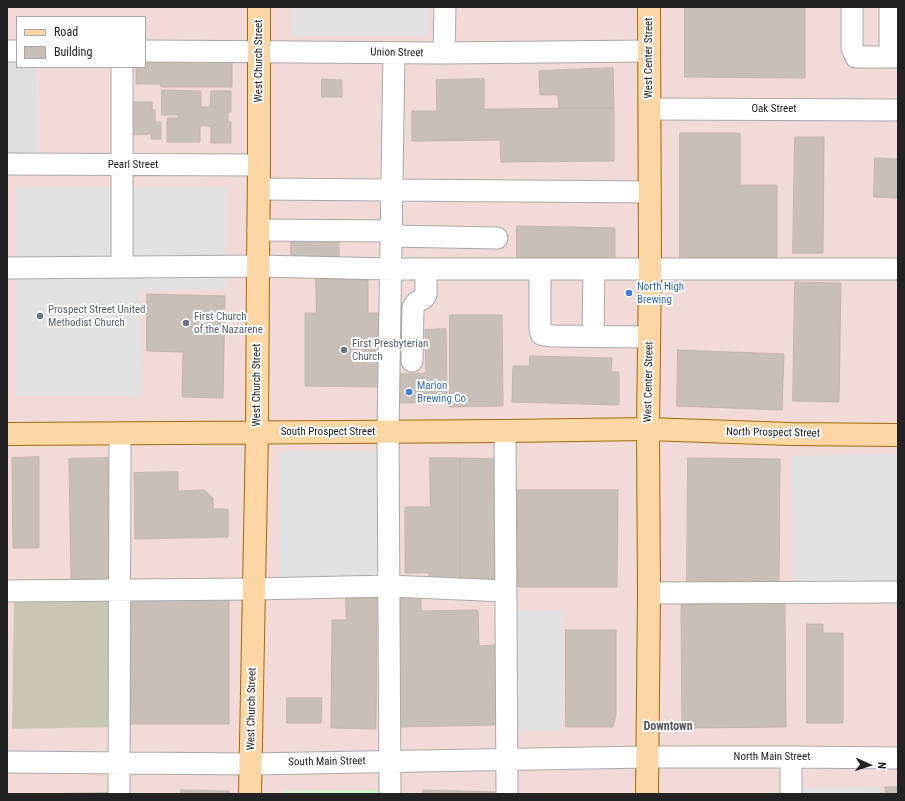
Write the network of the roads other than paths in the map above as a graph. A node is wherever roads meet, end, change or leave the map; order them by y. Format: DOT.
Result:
graph roads {
  1 [pos="259,7"];
  2 [pos="445,7"];
  3 [pos="649,7"];
  4 [pos="852,7"];
  5 [pos="890,7"];
  6 [pos="146,51"];
  7 [pos="649,51"];
  8 [pos="259,52"];
  9 [pos="394,53"];
  10 [pos="444,53"];
  11 [pos="894,57"];
  12 [pos="122,68"];
  13 [pos="650,109"];
  14 [pos="898,110"];
  15 [pos="7,164"];
  16 [pos="123,165"];
  17 [pos="259,165"];
  18 [pos="259,190"];
  19 [pos="392,190"];
  20 [pos="650,192"];
  21 [pos="258,230"];
  22 [pos="391,234"];
  23 [pos="497,238"];
  24 [pos="258,266"];
  25 [pos="122,267"];
  26 [pos="7,268"];
  27 [pos="390,269"];
  28 [pos="426,269"];
  29 [pos="540,269"];
  30 [pos="594,269"];
  31 [pos="650,269"];
  32 [pos="898,269"];
  33 [pos="593,336"];
  34 [pos="649,337"];
  35 [pos="412,360"];
  36 [pos="648,429"];
  37 [pos="505,431"];
  38 [pos="388,432"];
  39 [pos="120,433"];
  40 [pos="257,433"];
  41 [pos="7,434"];
  42 [pos="898,435"];
  43 [pos="390,586"];
  44 [pos="254,589"];
  45 [pos="120,590"];
  46 [pos="7,591"];
  47 [pos="506,591"];
  48 [pos="898,592"];
  49 [pos="649,593"];
  50 [pos="646,757"];
  51 [pos="791,757"];
  52 [pos="898,758"];
  53 [pos="507,759"];
  54 [pos="390,761"];
  55 [pos="7,762"];
  56 [pos="119,763"];
  57 [pos="251,764"];
  58 [pos="119,794"];
  59 [pos="250,794"];
  60 [pos="390,794"];
  61 [pos="507,794"];
  62 [pos="647,794"];
  63 [pos="791,794"];
  1 -- 8 [label="main road, West Church Street"];
  2 -- 10 [label="street"];
  3 -- 7 [label="main road, West Center Street"];
  4 -- 11 [label="street"];
  5 -- 11 [label="street"];
  6 -- 8 [label="street, Union Street"];
  7 -- 10 [label="street, Union Street"];
  7 -- 13 [label="main road, West Center Street"];
  8 -- 9 [label="street, Union Street"];
  8 -- 17 [label="main road, West Church Street"];
  9 -- 10 [label="street, Union Street"];
  9 -- 19 [label="street"];
  12 -- 16 [label="street"];
  13 -- 14 [label="street, Oak Street"];
  13 -- 20 [label="main road, West Center Street"];
  15 -- 16 [label="street, Pearl Street"];
  16 -- 17 [label="street, Pearl Street"];
  16 -- 25 [label="street"];
  17 -- 18 [label="main road, West Church Street"];
  18 -- 19 [label="street"];
  18 -- 21 [label="main road, West Church Street"];
  19 -- 20 [label="street"];
  19 -- 22 [label="street"];
  20 -- 31 [label="main road, West Center Street"];
  21 -- 22 [label="street"];
  21 -- 24 [label="main road, West Church Street"];
  22 -- 23 [label="street"];
  22 -- 27 [label="street"];
  24 -- 25 [label="street"];
  24 -- 27 [label="street"];
  24 -- 40 [label="main road, West Church Street"];
  25 -- 26 [label="street"];
  27 -- 28 [label="street"];
  27 -- 38 [label="street"];
  28 -- 29 [label="street"];
  28 -- 35 [label="street"];
  29 -- 30 [label="street"];
  29 -- 33 [label="street"];
  30 -- 31 [label="street"];
  30 -- 33 [label="street"];
  31 -- 32 [label="street"];
  31 -- 34 [label="main road, West Center Street"];
  33 -- 34 [label="street"];
  34 -- 36 [label="main road, West Center Street"];
  36 -- 37 [label="main road, South Prospect Street"];
  36 -- 42 [label="main road, North Prospect Street"];
  36 -- 49 [label="main road, West Center Street"];
  37 -- 38 [label="main road, South Prospect Street"];
  37 -- 47 [label="street"];
  38 -- 40 [label="main road, South Prospect Street"];
  38 -- 43 [label="street"];
  39 -- 40 [label="main road, South Prospect Street"];
  39 -- 41 [label="main road, South Prospect Street"];
  39 -- 45 [label="street"];
  40 -- 44 [label="main road, West Church Street"];
  43 -- 44 [label="street"];
  43 -- 47 [label="street"];
  43 -- 54 [label="street"];
  44 -- 45 [label="street"];
  44 -- 57 [label="main road, West Church Street"];
  45 -- 46 [label="street"];
  45 -- 56 [label="street"];
  47 -- 53 [label="street"];
  48 -- 49 [label="street"];
  49 -- 50 [label="main road, West Center Street"];
  50 -- 51 [label="street, North Main Street"];
  50 -- 53 [label="street, South Main Street"];
  50 -- 62 [label="main road, West Center Street"];
  51 -- 52 [label="street, North Main Street"];
  51 -- 63 [label="street"];
  53 -- 54 [label="street, South Main Street"];
  53 -- 61 [label="street"];
  54 -- 57 [label="street, South Main Street"];
  54 -- 60 [label="street"];
  55 -- 56 [label="street, South Main Street"];
  56 -- 57 [label="street, South Main Street"];
  56 -- 58 [label="street"];
  57 -- 59 [label="main road, West Church Street"];
}
